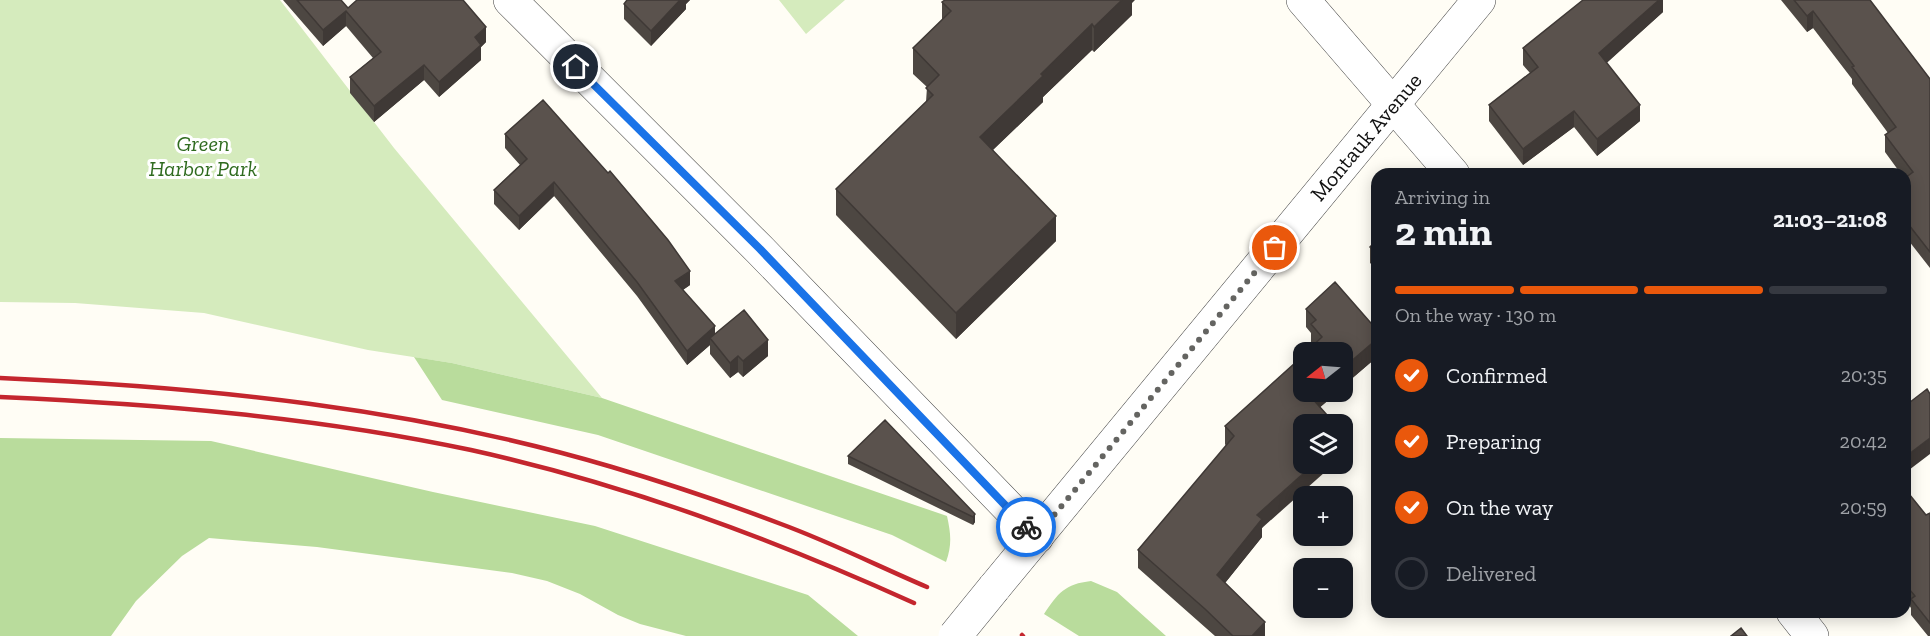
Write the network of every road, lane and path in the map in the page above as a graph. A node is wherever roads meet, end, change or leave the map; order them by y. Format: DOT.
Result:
graph roads {
  1 [pos="510,0"];
  2 [pos="1303,0"];
  3 [pos="1479,0"];
  4 [pos="1394,104"];
  5 [pos="1448,168"];
  6 [pos="1036,537"];
  7 [pos="1798,618"];
  8 [pos="955,636"];
  9 [pos="1812,636"];
  1 -- 6 [label="street"];
  2 -- 4 [label="street"];
  3 -- 4 [label="street, Montauk Avenue"];
  4 -- 5 [label="street"];
  4 -- 6 [label="street, Montauk Avenue"];
  6 -- 8 [label="street, Montauk Avenue, bridge"];
  7 -- 9 [label="street"];
}
